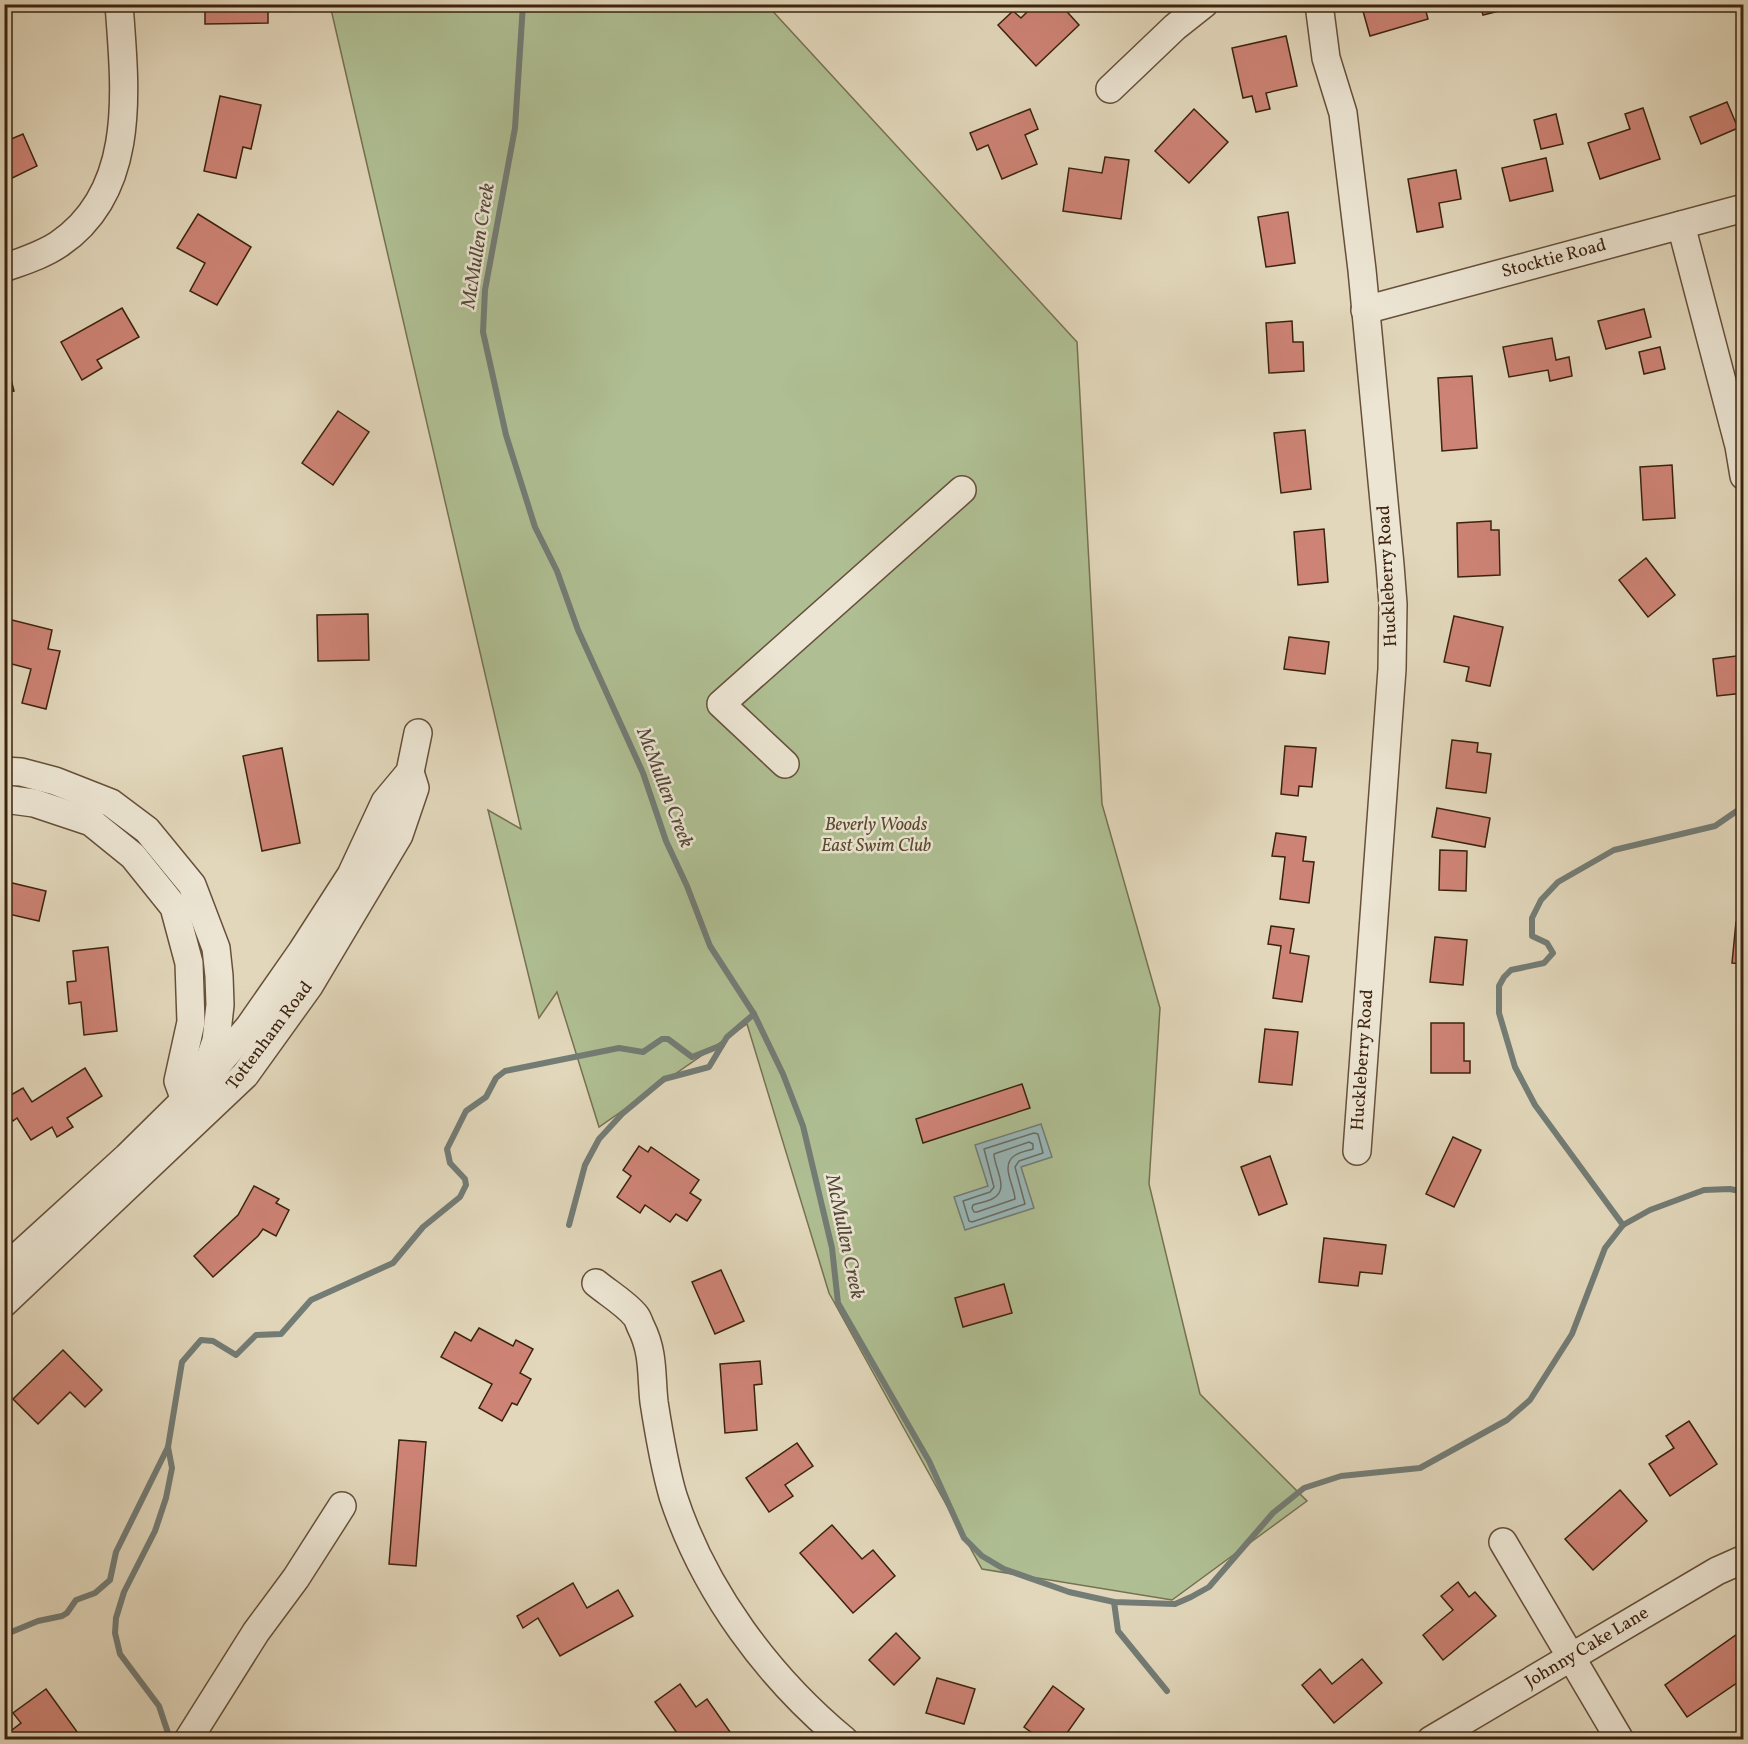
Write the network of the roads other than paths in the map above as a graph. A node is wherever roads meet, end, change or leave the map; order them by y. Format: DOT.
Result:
graph roads {
  1 [pos="119,4"];
  2 [pos="1204,4"];
  3 [pos="1320,4"];
  4 [pos="1110,89"];
  5 [pos="1743,208"];
  6 [pos="1681,225"];
  7 [pos="4,268"];
  8 [pos="1365,310"];
  9 [pos="1743,476"];
  10 [pos="962,490"];
  11 [pos="418,733"];
  12 [pos="785,764"];
  13 [pos="4,771"];
  14 [pos="4,799"];
  15 [pos="200,1102"];
  16 [pos="1357,1151"];
  17 [pos="4,1269"];
  18 [pos="596,1283"];
  19 [pos="4,1303"];
  20 [pos="342,1506"];
  21 [pos="1503,1542"];
  22 [pos="1743,1559"];
  23 [pos="1571,1657"];
  24 [pos="188,1740"];
  25 [pos="844,1740"];
  26 [pos="1431,1740"];
  27 [pos="1620,1740"];
  1 -- 7 [label="street"];
  2 -- 4 [label="street"];
  3 -- 8 [label="street, Huckleberry Road"];
  5 -- 6 [label="street, Stocktie Road"];
  6 -- 8 [label="street, Stocktie Road"];
  6 -- 9 [label="street"];
  8 -- 16 [label="street, Huckleberry Road"];
  10 -- 12 [label="street"];
  11 -- 15 [label="street, Tottenham Road"];
  13 -- 15 [label="street"];
  14 -- 15 [label="street"];
  15 -- 17 [label="street, Tottenham Road"];
  15 -- 19 [label="street, Tottenham Road"];
  18 -- 25 [label="street"];
  20 -- 24 [label="street"];
  21 -- 23 [label="street"];
  22 -- 23 [label="street, Johnny Cake Lane"];
  23 -- 26 [label="street, Johnny Cake Lane"];
  23 -- 27 [label="street"];
}
